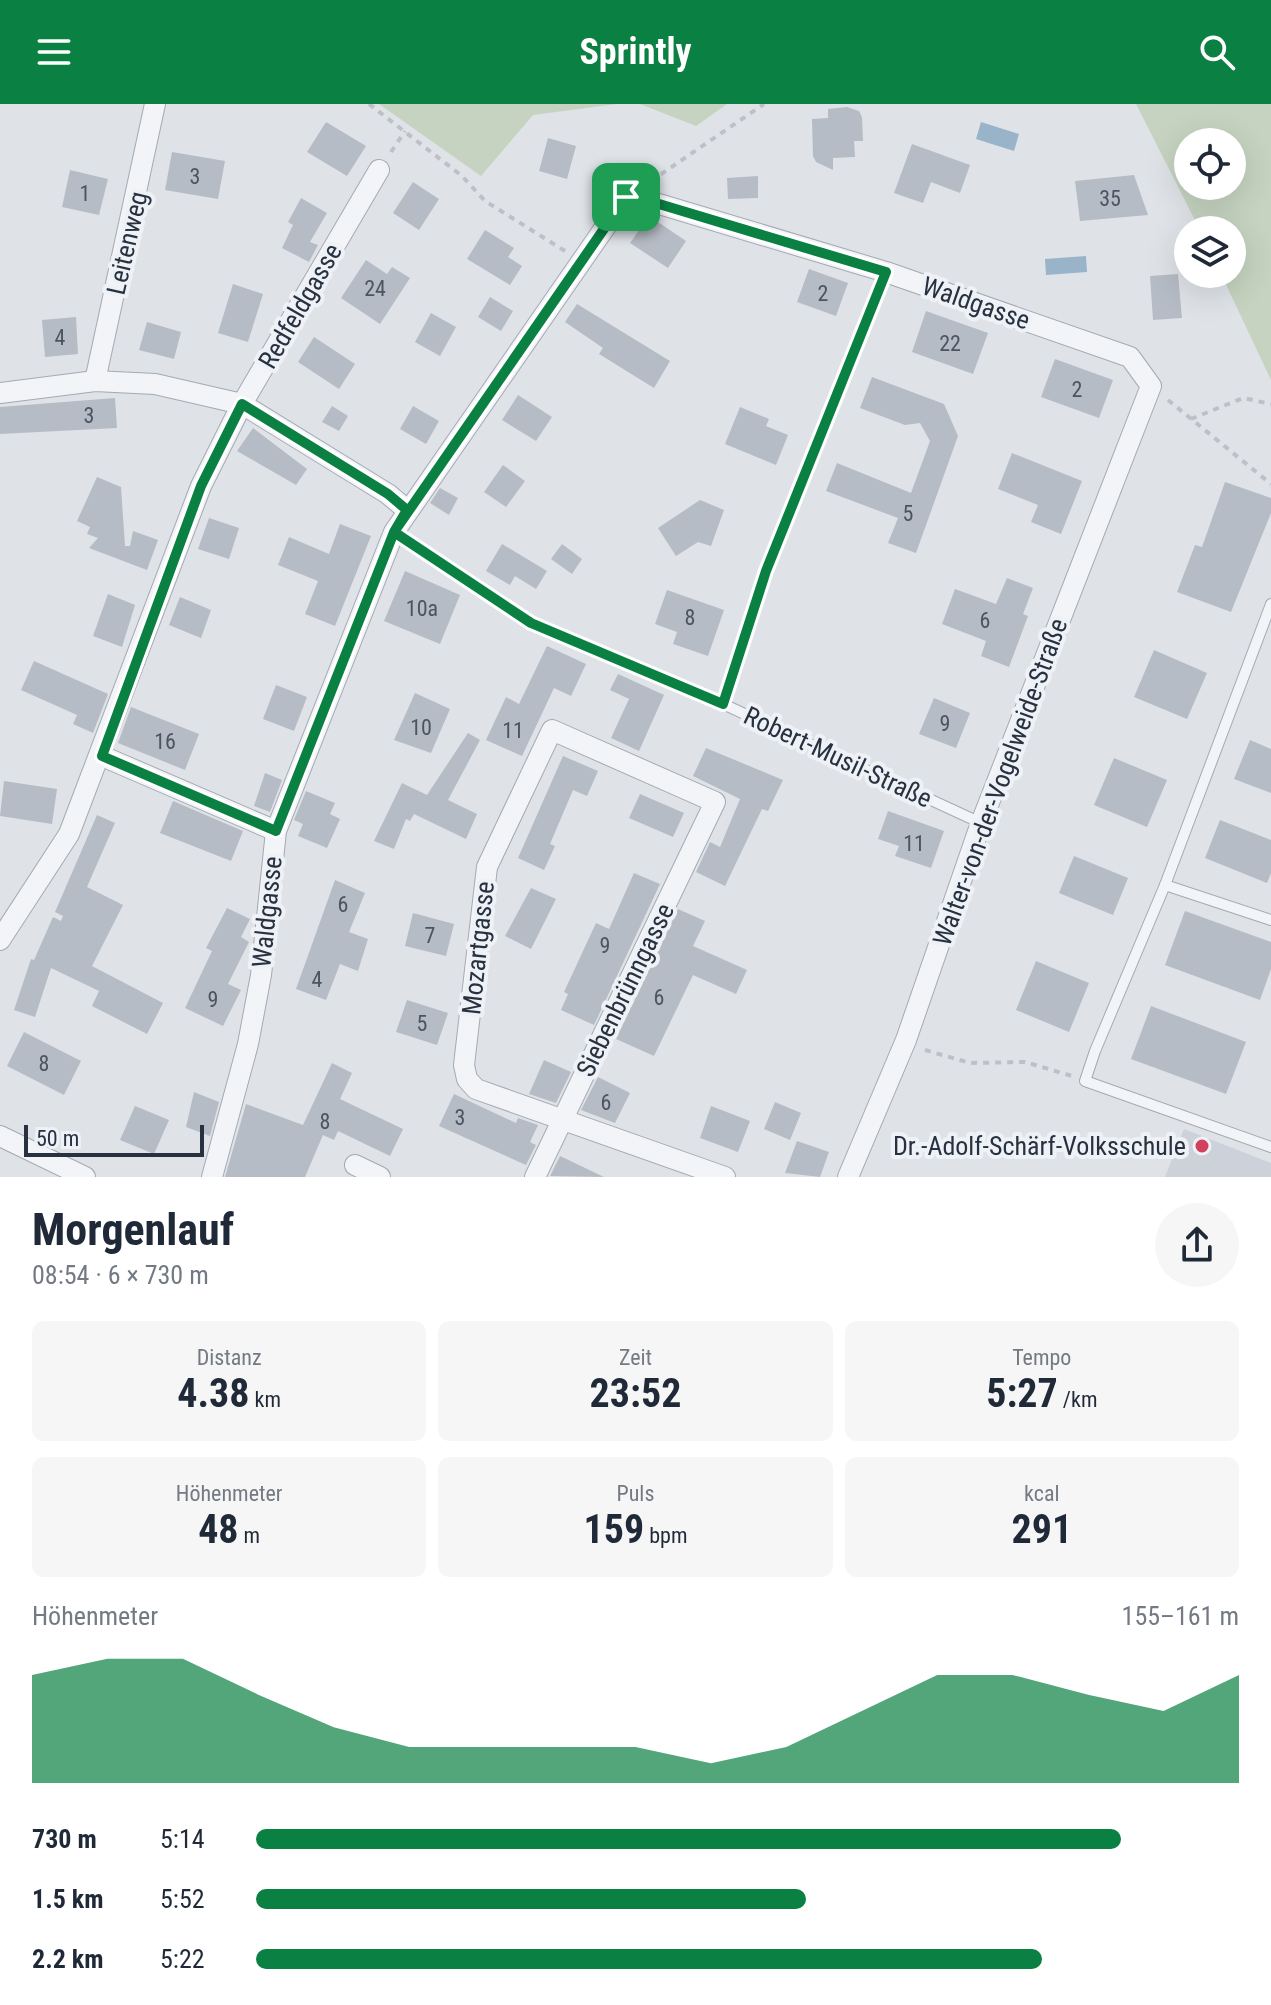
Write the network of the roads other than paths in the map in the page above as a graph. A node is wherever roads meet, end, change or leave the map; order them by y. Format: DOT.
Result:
graph roads {
  1 [pos="155,104"];
  2 [pos="379,170"];
  3 [pos="886,272"];
  4 [pos="95,381"];
  5 [pos="1151,386"];
  6 [pos="0,393"];
  7 [pos="242,404"];
  8 [pos="407,510"];
  9 [pos="1271,604"];
  10 [pos="102,756"];
  11 [pos="715,802"];
  12 [pos="981,823"];
  13 [pos="276,831"];
  14 [pos="1165,885"];
  15 [pos="1271,920"];
  16 [pos="0,940"];
  17 [pos="563,1119"];
  18 [pos="0,1136"];
  19 [pos="1271,1147"];
  20 [pos="355,1165"];
  21 [pos="85,1177"];
  22 [pos="212,1177"];
  23 [pos="380,1177"];
  24 [pos="535,1177"];
  25 [pos="725,1177"];
  26 [pos="848,1177"];
  1 -- 4 [label="street, Leitenweg"];
  2 -- 7 [label="street, Redfeldgasse"];
  3 -- 5 [label="street, Waldgasse"];
  3 -- 8 [label="street, Waldgasse"];
  3 -- 12 [label="lane, Robert-Musil-Straße"];
  4 -- 6 [label="street"];
  4 -- 7 [label="street"];
  5 -- 12 [label="street, Walter-von-der-Vogelweide-Straße"];
  7 -- 8 [label="street"];
  7 -- 10 [label="street, Redfeldgasse"];
  8 -- 13 [label="street, Waldgasse"];
  9 -- 14 [label="lane"];
  10 -- 13 [label="street"];
  10 -- 16 [label="street, Redfeldgasse"];
  11 -- 17 [label="street, Siebenbrünngasse"];
  11 -- 17 [label="street, Mozartgasse"];
  12 -- 26 [label="street, Walter-von-der-Vogelweide-Straße"];
  13 -- 22 [label="street, Waldgasse"];
  14 -- 15 [label="lane"];
  14 -- 19 [label="lane"];
  17 -- 24 [label="street, Siebenbrünngasse"];
  17 -- 25 [label="street, Mozartgasse"];
  18 -- 21 [label="street"];
  20 -- 23 [label="street"];
}
